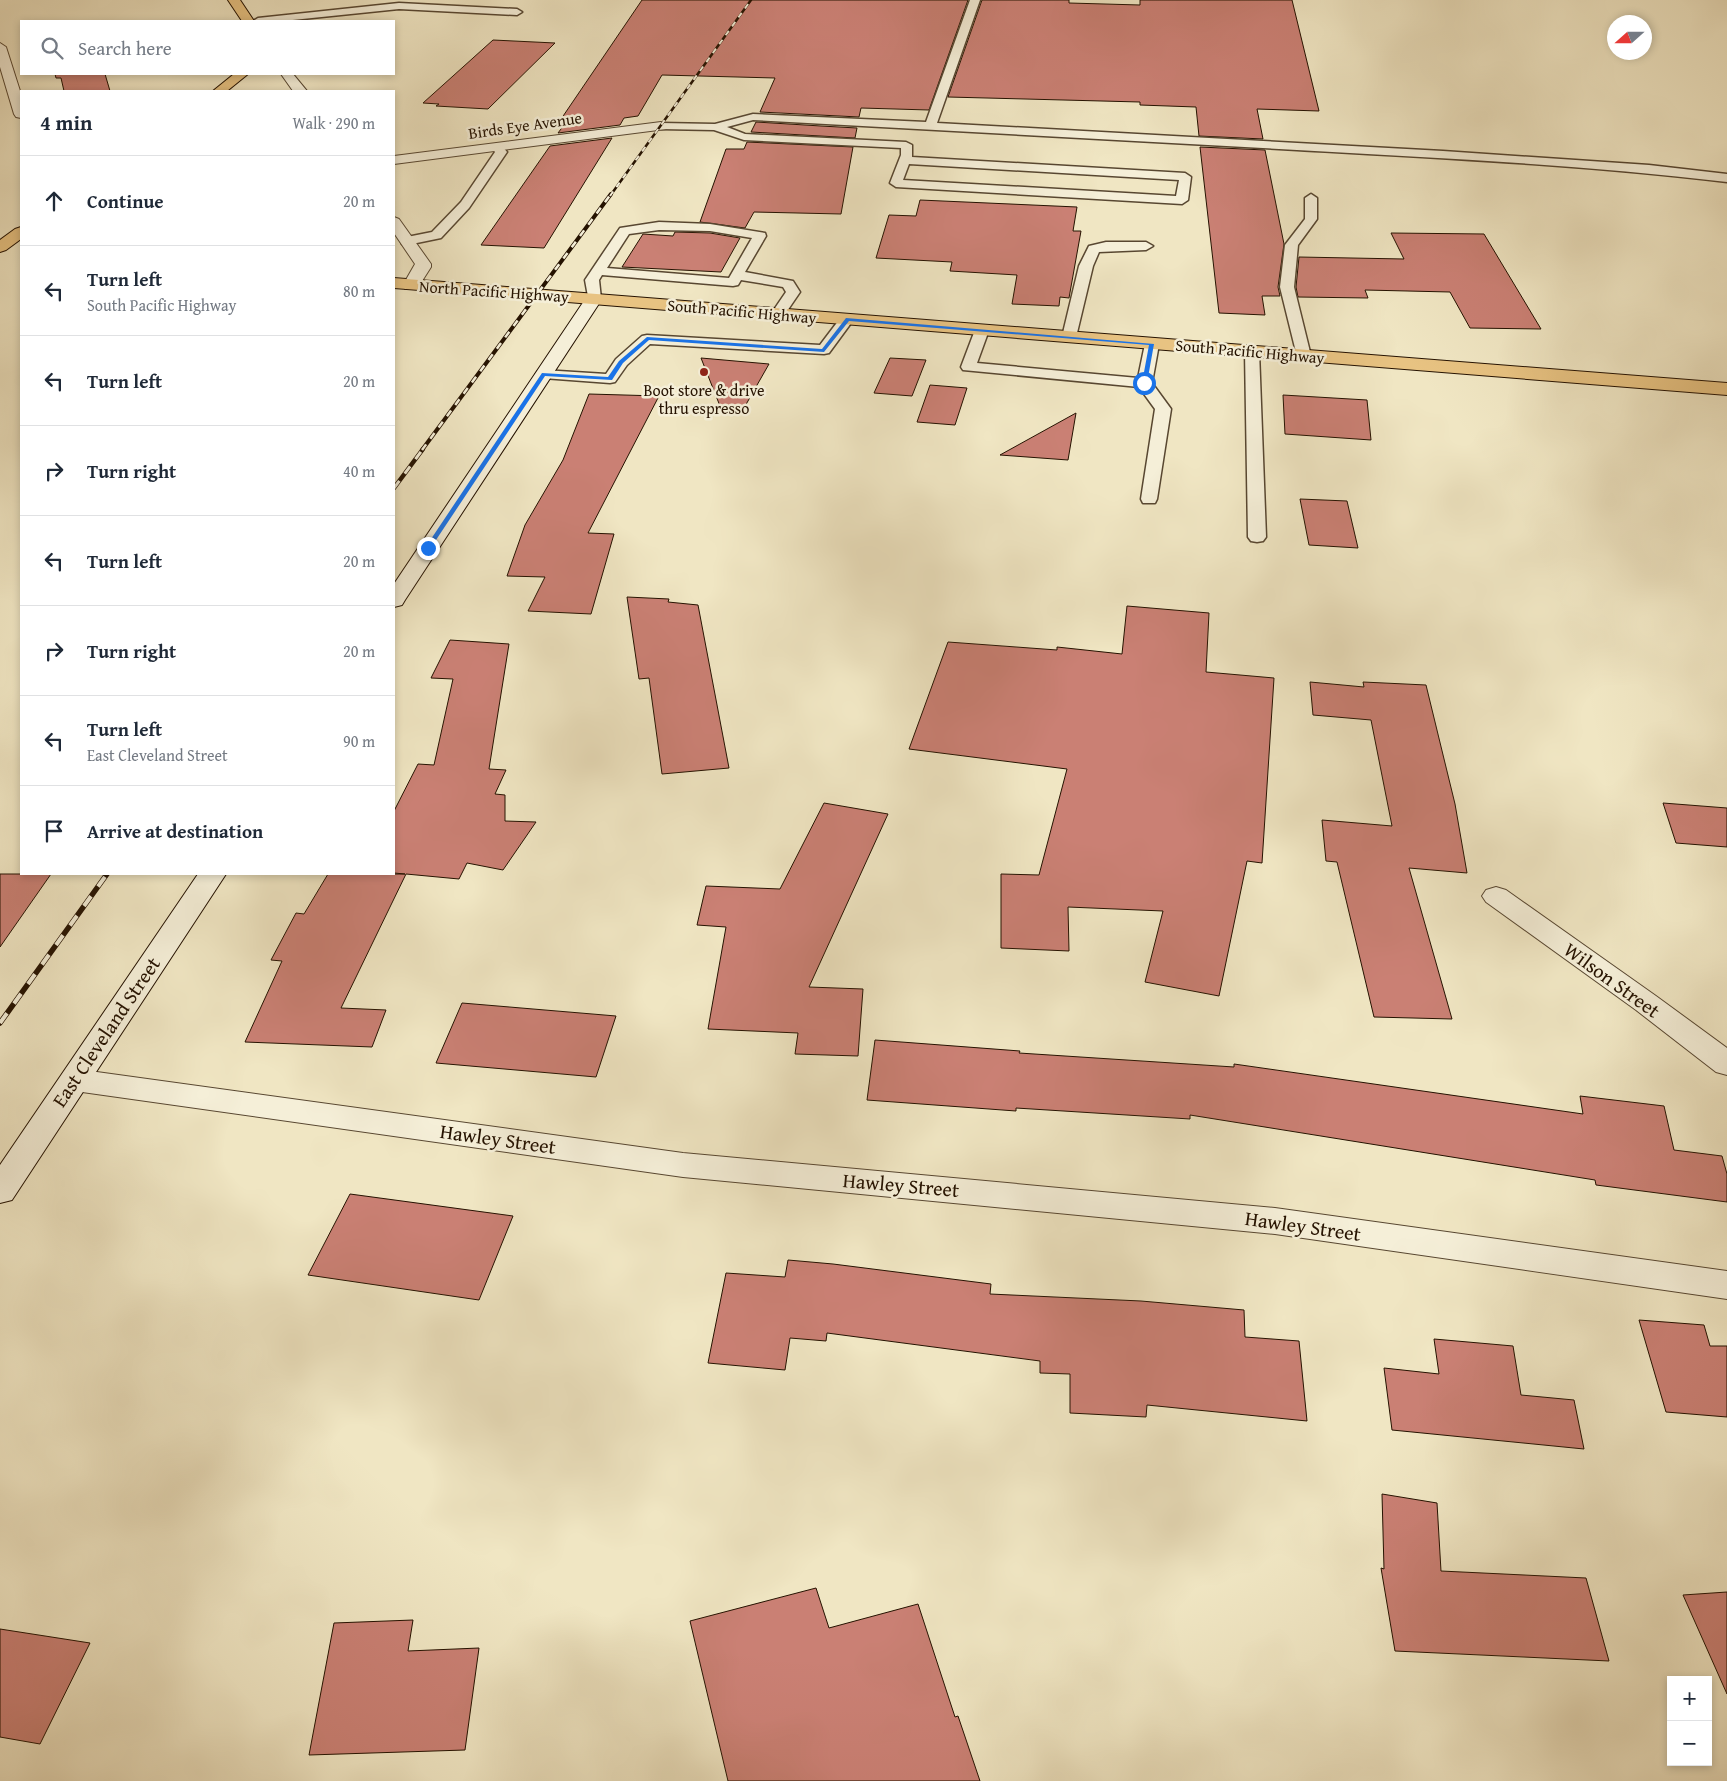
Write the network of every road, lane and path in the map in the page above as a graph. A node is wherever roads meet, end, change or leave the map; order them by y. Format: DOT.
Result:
graph roads {
  1 [pos="234,0"];
  2 [pos="975,0"];
  3 [pos="516,12"];
  4 [pos="247,20"];
  5 [pos="267,20"];
  6 [pos="0,47"];
  7 [pos="241,75"];
  8 [pos="289,75"];
  9 [pos="220,90"];
  10 [pos="299,90"];
  11 [pos="20,111"];
  12 [pos="661,126"];
  13 [pos="930,126"];
  14 [pos="715,127"];
  15 [pos="497,147"];
  16 [pos="395,160"];
  17 [pos="905,160"];
  18 [pos="1727,178"];
  19 [pos="1311,198"];
  20 [pos="395,223"];
  21 [pos="20,233"];
  22 [pos="407,241"];
  23 [pos="1146,246"];
  24 [pos="0,247"];
  25 [pos="0,252"];
  26 [pos="20,253"];
  27 [pos="599,272"];
  28 [pos="737,275"];
  29 [pos="395,283"];
  30 [pos="411,285"];
  31 [pos="594,299"];
  32 [pos="778,314"];
  33 [pos="847,319"];
  34 [pos="982,330"];
  35 [pos="1069,337"];
  36 [pos="1152,344"];
  37 [pos="1252,352"];
  38 [pos="1304,356"];
  39 [pos="544,374"];
  40 [pos="1144,383"];
  41 [pos="1727,389"];
  42 [pos="1149,499"];
  43 [pos="1257,537"];
  44 [pos="395,598"];
  45 [pos="211,875"];
  46 [pos="1496,896"];
  47 [pos="1727,1064"];
  48 [pos="75,1080"];
  49 [pos="0,1191"];
  50 [pos="1727,1285"];
  1 -- 4 [label="main road"];
  2 -- 13 [label="lane"];
  3 -- 5 [label="lane"];
  6 -- 11 [label="street"];
  7 -- 9 [label="main road"];
  8 -- 10 [label="street"];
  12 -- 14 [label="lane"];
  12 -- 15 [label="street, Birds Eye Avenue"];
  13 -- 14 [label="lane"];
  13 -- 18 [label="lane"];
  14 -- 17 [label="lane"];
  15 -- 16 [label="street, Birds Eye Avenue"];
  15 -- 22 [label="lane"];
  17 -- 17 [label="lane"];
  19 -- 38 [label="lane"];
  20 -- 22 [label="street"];
  21 -- 24 [label="main road"];
  22 -- 30 [label="street"];
  23 -- 35 [label="lane"];
  25 -- 26 [label="main road"];
  27 -- 28 [label="lane"];
  27 -- 28 [label="lane"];
  27 -- 31 [label="lane"];
  28 -- 32 [label="lane"];
  29 -- 30 [label="main road, North Pacific Highway"];
  30 -- 31 [label="main road, North Pacific Highway"];
  31 -- 32 [label="main road, South Pacific Highway"];
  31 -- 39 [label="street"];
  32 -- 33 [label="main road, South Pacific Highway"];
  33 -- 34 [label="main road, South Pacific Highway"];
  33 -- 39 [label="lane"];
  34 -- 35 [label="main road, South Pacific Highway"];
  34 -- 40 [label="lane"];
  35 -- 36 [label="main road, South Pacific Highway"];
  36 -- 37 [label="main road, South Pacific Highway"];
  36 -- 40 [label="lane"];
  37 -- 38 [label="main road, South Pacific Highway"];
  37 -- 43 [label="lane"];
  38 -- 41 [label="main road, South Pacific Highway"];
  39 -- 44 [label="street"];
  40 -- 42 [label="lane"];
  45 -- 48 [label="street, East Cleveland Street"];
  46 -- 47 [label="street, Wilson Street"];
  48 -- 49 [label="street, East Cleveland Street"];
  48 -- 50 [label="street, Hawley Street"];
}
